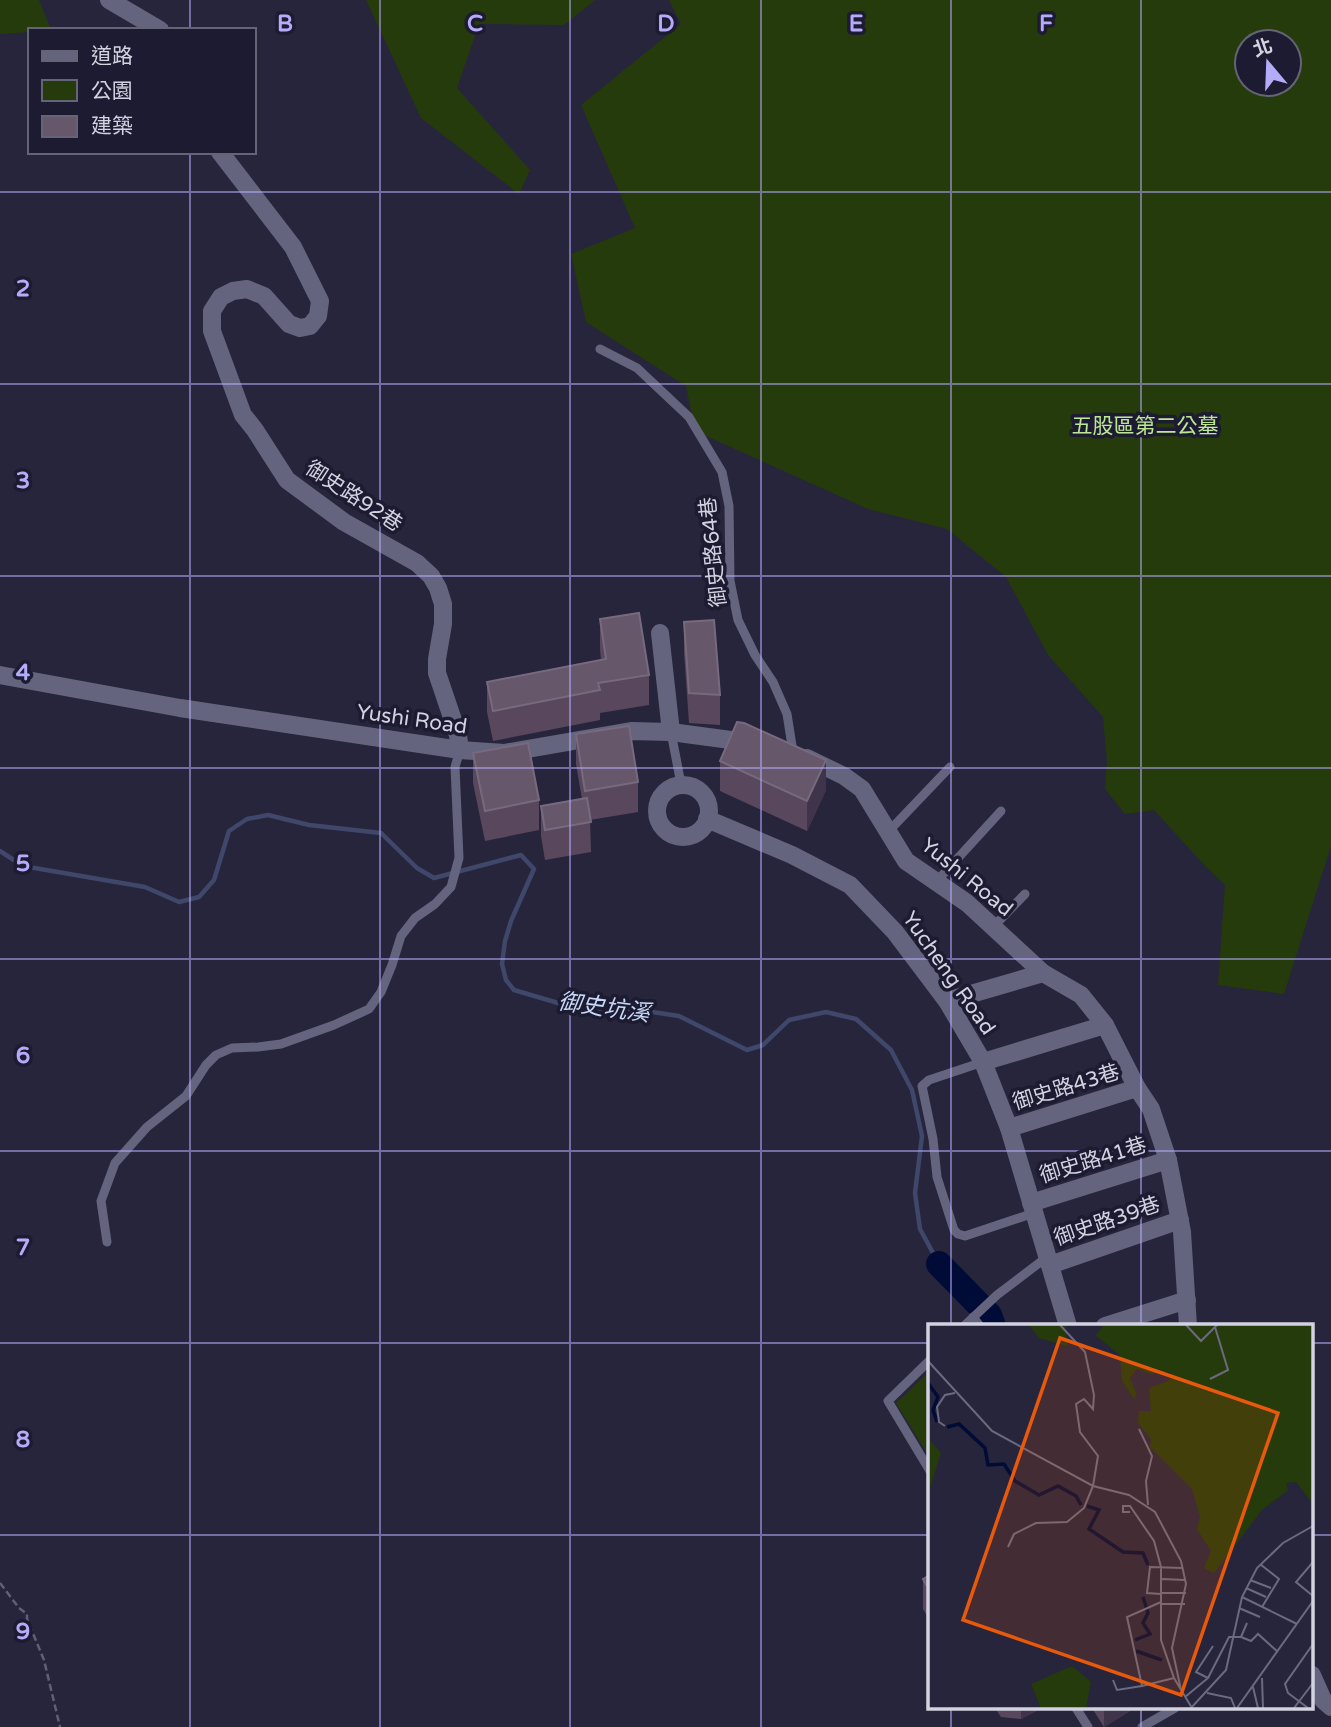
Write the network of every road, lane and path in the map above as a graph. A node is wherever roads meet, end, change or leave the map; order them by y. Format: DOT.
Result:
graph roads {
  1 [pos="109,0"];
  2 [pos="157,28"];
  3 [pos="222,154"];
  4 [pos="600,349"];
  5 [pos="660,633"];
  6 [pos="0,676"];
  7 [pos="671,732"];
  8 [pos="460,750"];
  9 [pos="793,752"];
  10 [pos="950,767"];
  11 [pos="681,785"];
  12 [pos="1001,811"];
  13 [pos="707,819"];
  14 [pos="888,832"];
  15 [pos="936,882"];
  16 [pos="1025,894"];
  17 [pos="993,927"];
  18 [pos="1043,972"];
  19 [pos="947,1002"];
  20 [pos="1105,1025"];
  21 [pos="984,1062"];
  22 [pos="1137,1088"];
  23 [pos="1009,1128"];
  24 [pos="1168,1160"];
  25 [pos="1033,1208"];
  26 [pos="1180,1220"];
  27 [pos="107,1242"];
  28 [pos="1049,1261"];
  29 [pos="1187,1300"];
  30 [pos="973,1317"];
  31 [pos="966,1324"];
  32 [pos="978,1324"];
  33 [pos="1067,1324"];
  34 [pos="1111,1324"];
  35 [pos="1188,1324"];
  36 [pos="928,1362"];
  37 [pos="928,1468"];
  38 [pos="0,1583"];
  39 [pos="1314,1680"];
  40 [pos="1322,1699"];
  41 [pos="1077,1710"];
  42 [pos="1172,1710"];
  43 [pos="60,1727"];
  44 [pos="1088,1727"];
  45 [pos="1142,1727"];
  1 -- 2 [label="street"];
  3 -- 8 [label="street, 御史路92巷"];
  4 -- 9 [label="lane, 御史路64巷"];
  5 -- 7 [label="street"];
  6 -- 8 [label="street, Yushi Road"];
  7 -- 8 [label="street, Yushi Road"];
  7 -- 9 [label="street, Yushi Road"];
  7 -- 11 [label="lane"];
  8 -- 27 [label="lane"];
  9 -- 14 [label="street, Yushi Road"];
  10 -- 14 [label="lane"];
  11 -- 13 [label="street"];
  11 -- 13 [label="street"];
  12 -- 15 [label="lane"];
  13 -- 19 [label="street, Yucheng Road"];
  14 -- 15 [label="street, Yushi Road"];
  15 -- 17 [label="street, Yushi Road"];
  16 -- 17 [label="lane"];
  17 -- 18 [label="street, Yushi Road"];
  18 -- 19 [label="street"];
  18 -- 20 [label="street, Yushi Road"];
  19 -- 21 [label="street, Yucheng Road"];
  20 -- 21 [label="street"];
  20 -- 22 [label="street, Yushi Road"];
  21 -- 23 [label="street, Yucheng Road"];
  21 -- 25 [label="lane"];
  22 -- 23 [label="street, 御史路43巷"];
  22 -- 24 [label="street, Yushi Road"];
  23 -- 25 [label="street, Yucheng Road"];
  24 -- 25 [label="street, 御史路41巷"];
  24 -- 26 [label="street, Yushi Road"];
  25 -- 28 [label="street, Yucheng Road"];
  26 -- 28 [label="street, 御史路39巷"];
  26 -- 29 [label="street, Yushi Road"];
  28 -- 30 [label="lane"];
  28 -- 33 [label="street, Yucheng Road"];
  29 -- 34 [label="street"];
  29 -- 35 [label="street, Yushi Road"];
  30 -- 31 [label="lane"];
  30 -- 32 [label="lane"];
  36 -- 37 [label="lane"];
  38 -- 43 [label="path"];
  39 -- 40 [label="street"];
  41 -- 44 [label="lane"];
  42 -- 45 [label="lane"];
}
